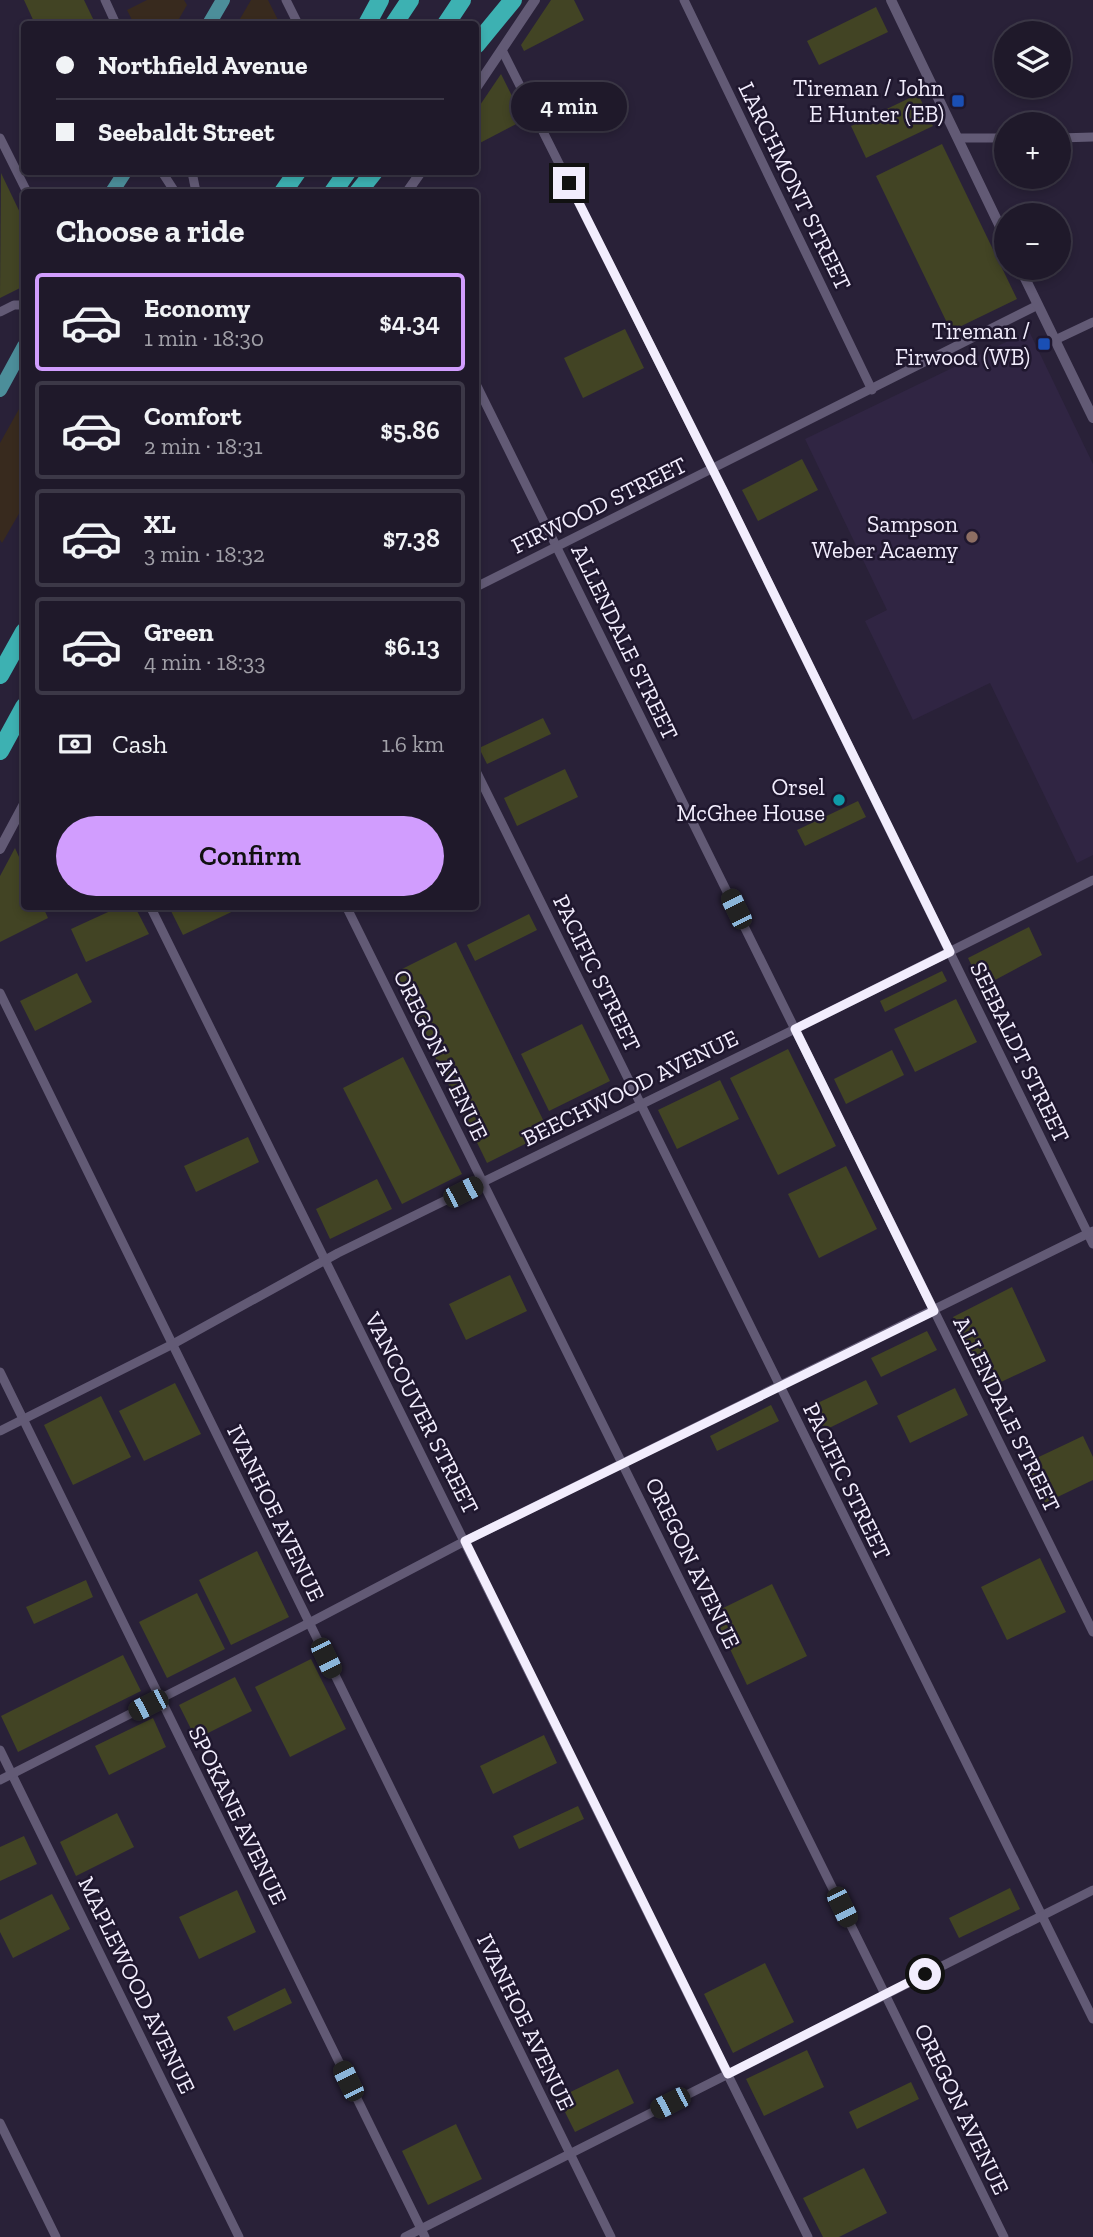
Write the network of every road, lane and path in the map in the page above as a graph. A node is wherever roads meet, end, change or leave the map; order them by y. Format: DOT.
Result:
graph roads {
  1 [pos="104,0"];
  2 [pos="223,0"];
  3 [pos="286,0"];
  4 [pos="380,0"];
  5 [pos="410,0"];
  6 [pos="462,0"];
  7 [pos="513,0"];
  8 [pos="536,0"];
  9 [pos="684,0"];
  10 [pos="891,0"];
  11 [pos="114,21"];
  12 [pos="211,21"];
  13 [pos="296,21"];
  14 [pos="368,21"];
  15 [pos="396,21"];
  16 [pos="448,21"];
  17 [pos="479,41"];
  18 [pos="502,50"];
  19 [pos="479,84"];
  20 [pos="1093,137"];
  21 [pos="0,138"];
  22 [pos="958,138"];
  23 [pos="994,138"];
  24 [pos="1071,138"];
  25 [pos="372,175"];
  26 [pos="26,189"];
  27 [pos="360,189"];
  28 [pos="994,214"];
  29 [pos="1026,280"];
  30 [pos="21,305"];
  31 [pos="1038,305"];
  32 [pos="0,312"];
  33 [pos="1093,322"];
  34 [pos="1055,340"];
  35 [pos="21,352"];
  36 [pos="0,390"];
  37 [pos="479,390"];
  38 [pos="872,390"];
  39 [pos="1093,418"];
  40 [pos="713,470"];
  41 [pos="557,548"];
  42 [pos="479,586"];
  43 [pos="21,637"];
  44 [pos="0,675"];
  45 [pos="21,712"];
  46 [pos="0,751"];
  47 [pos="479,777"];
  48 [pos="21,810"];
  49 [pos="0,849"];
  50 [pos="1093,880"];
  51 [pos="152,910"];
  52 [pos="348,910"];
  53 [pos="950,952"];
  54 [pos="0,993"];
  55 [pos="795,1029"];
  56 [pos="640,1104"];
  57 [pos="482,1182"];
  58 [pos="1091,1233"];
  59 [pos="1093,1244"];
  60 [pos="324,1260"];
  61 [pos="934,1311"];
  62 [pos="173,1344"];
  63 [pos="0,1372"];
  64 [pos="779,1386"];
  65 [pos="23,1419"];
  66 [pos="0,1431"];
  67 [pos="622,1464"];
  68 [pos="465,1541"];
  69 [pos="309,1623"];
  70 [pos="1093,1632"];
  71 [pos="160,1699"];
  72 [pos="0,1750"];
  73 [pos="12,1774"];
  74 [pos="0,1780"];
  75 [pos="1093,1890"];
  76 [pos="1041,1916"];
  77 [pos="885,1995"];
  78 [pos="1093,2020"];
  79 [pos="728,2074"];
  80 [pos="0,2123"];
  81 [pos="570,2153"];
  82 [pos="423,2233"];
  83 [pos="57,2237"];
  84 [pos="239,2237"];
  85 [pos="405,2237"];
  86 [pos="611,2237"];
  87 [pos="808,2237"];
  88 [pos="1004,2237"];
  1 -- 11 [label="street"];
  2 -- 12 [label="main road"];
  3 -- 13 [label="street"];
  4 -- 14 [label="highway"];
  5 -- 15 [label="highway"];
  6 -- 16 [label="highway"];
  7 -- 17 [label="highway"];
  8 -- 18 [label="street"];
  9 -- 38 [label="street, LARCHMONT STREET"];
  10 -- 22 [label="street"];
  18 -- 19 [label="street"];
  18 -- 40 [label="street, SEEBALDT STREET"];
  20 -- 24 [label="street"];
  21 -- 26 [label="street"];
  22 -- 23 [label="street"];
  22 -- 28 [label="street"];
  25 -- 27 [label="highway"];
  29 -- 31 [label="street"];
  30 -- 32 [label="street"];
  31 -- 34 [label="street"];
  31 -- 38 [label="street, FIRWOOD STREET"];
  33 -- 34 [label="street"];
  34 -- 39 [label="street"];
  35 -- 36 [label="main road"];
  37 -- 41 [label="street, ALLENDALE STREET"];
  38 -- 40 [label="street, FIRWOOD STREET"];
  40 -- 41 [label="street, FIRWOOD STREET"];
  40 -- 53 [label="street, SEEBALDT STREET"];
  41 -- 42 [label="street, FIRWOOD STREET"];
  41 -- 55 [label="street, ALLENDALE STREET"];
  43 -- 44 [label="highway"];
  45 -- 46 [label="highway"];
  47 -- 56 [label="street, PACIFIC STREET"];
  48 -- 49 [label="street"];
  50 -- 53 [label="street, BEECHWOOD AVENUE"];
  51 -- 60 [label="street, VANCOUVER STREET"];
  52 -- 57 [label="street, OREGON AVENUE"];
  53 -- 55 [label="street, BEECHWOOD AVENUE"];
  53 -- 58 [label="street, SEEBALDT STREET"];
  54 -- 62 [label="street, IVANHOE AVENUE"];
  55 -- 56 [label="street, BEECHWOOD AVENUE"];
  55 -- 61 [label="street, ALLENDALE STREET"];
  56 -- 57 [label="street, BEECHWOOD AVENUE"];
  56 -- 64 [label="street, PACIFIC STREET"];
  57 -- 60 [label="street, BEECHWOOD AVENUE"];
  57 -- 67 [label="street, OREGON AVENUE"];
  58 -- 59 [label="street, SEEBALDT STREET"];
  58 -- 61 [label="street"];
  60 -- 62 [label="street, BEECHWOOD AVENUE"];
  60 -- 68 [label="street, VANCOUVER STREET"];
  61 -- 64 [label="street"];
  61 -- 70 [label="street, ALLENDALE STREET"];
  62 -- 65 [label="street, BEECHWOOD AVENUE"];
  62 -- 69 [label="street, IVANHOE AVENUE"];
  63 -- 65 [label="street, SPOKANE AVENUE"];
  64 -- 67 [label="street"];
  64 -- 76 [label="street, PACIFIC STREET"];
  65 -- 66 [label="street, BEECHWOOD AVENUE"];
  65 -- 71 [label="street, SPOKANE AVENUE"];
  67 -- 68 [label="street"];
  67 -- 77 [label="street, OREGON AVENUE"];
  68 -- 69 [label="street"];
  68 -- 79 [label="street, VANCOUVER STREET"];
  69 -- 71 [label="street"];
  69 -- 81 [label="street, IVANHOE AVENUE"];
  71 -- 73 [label="street"];
  71 -- 82 [label="street, SPOKANE AVENUE"];
  72 -- 73 [label="street, MAPLEWOOD AVENUE"];
  73 -- 74 [label="street"];
  73 -- 84 [label="street, MAPLEWOOD AVENUE"];
  75 -- 76 [label="street"];
  76 -- 77 [label="street"];
  76 -- 78 [label="street, PACIFIC STREET"];
  77 -- 79 [label="street"];
  77 -- 88 [label="street, OREGON AVENUE"];
  79 -- 81 [label="street"];
  79 -- 87 [label="street, VANCOUVER STREET"];
  80 -- 83 [label="street"];
  81 -- 82 [label="street"];
  81 -- 86 [label="street, IVANHOE AVENUE"];
  82 -- 85 [label="street"];
}
